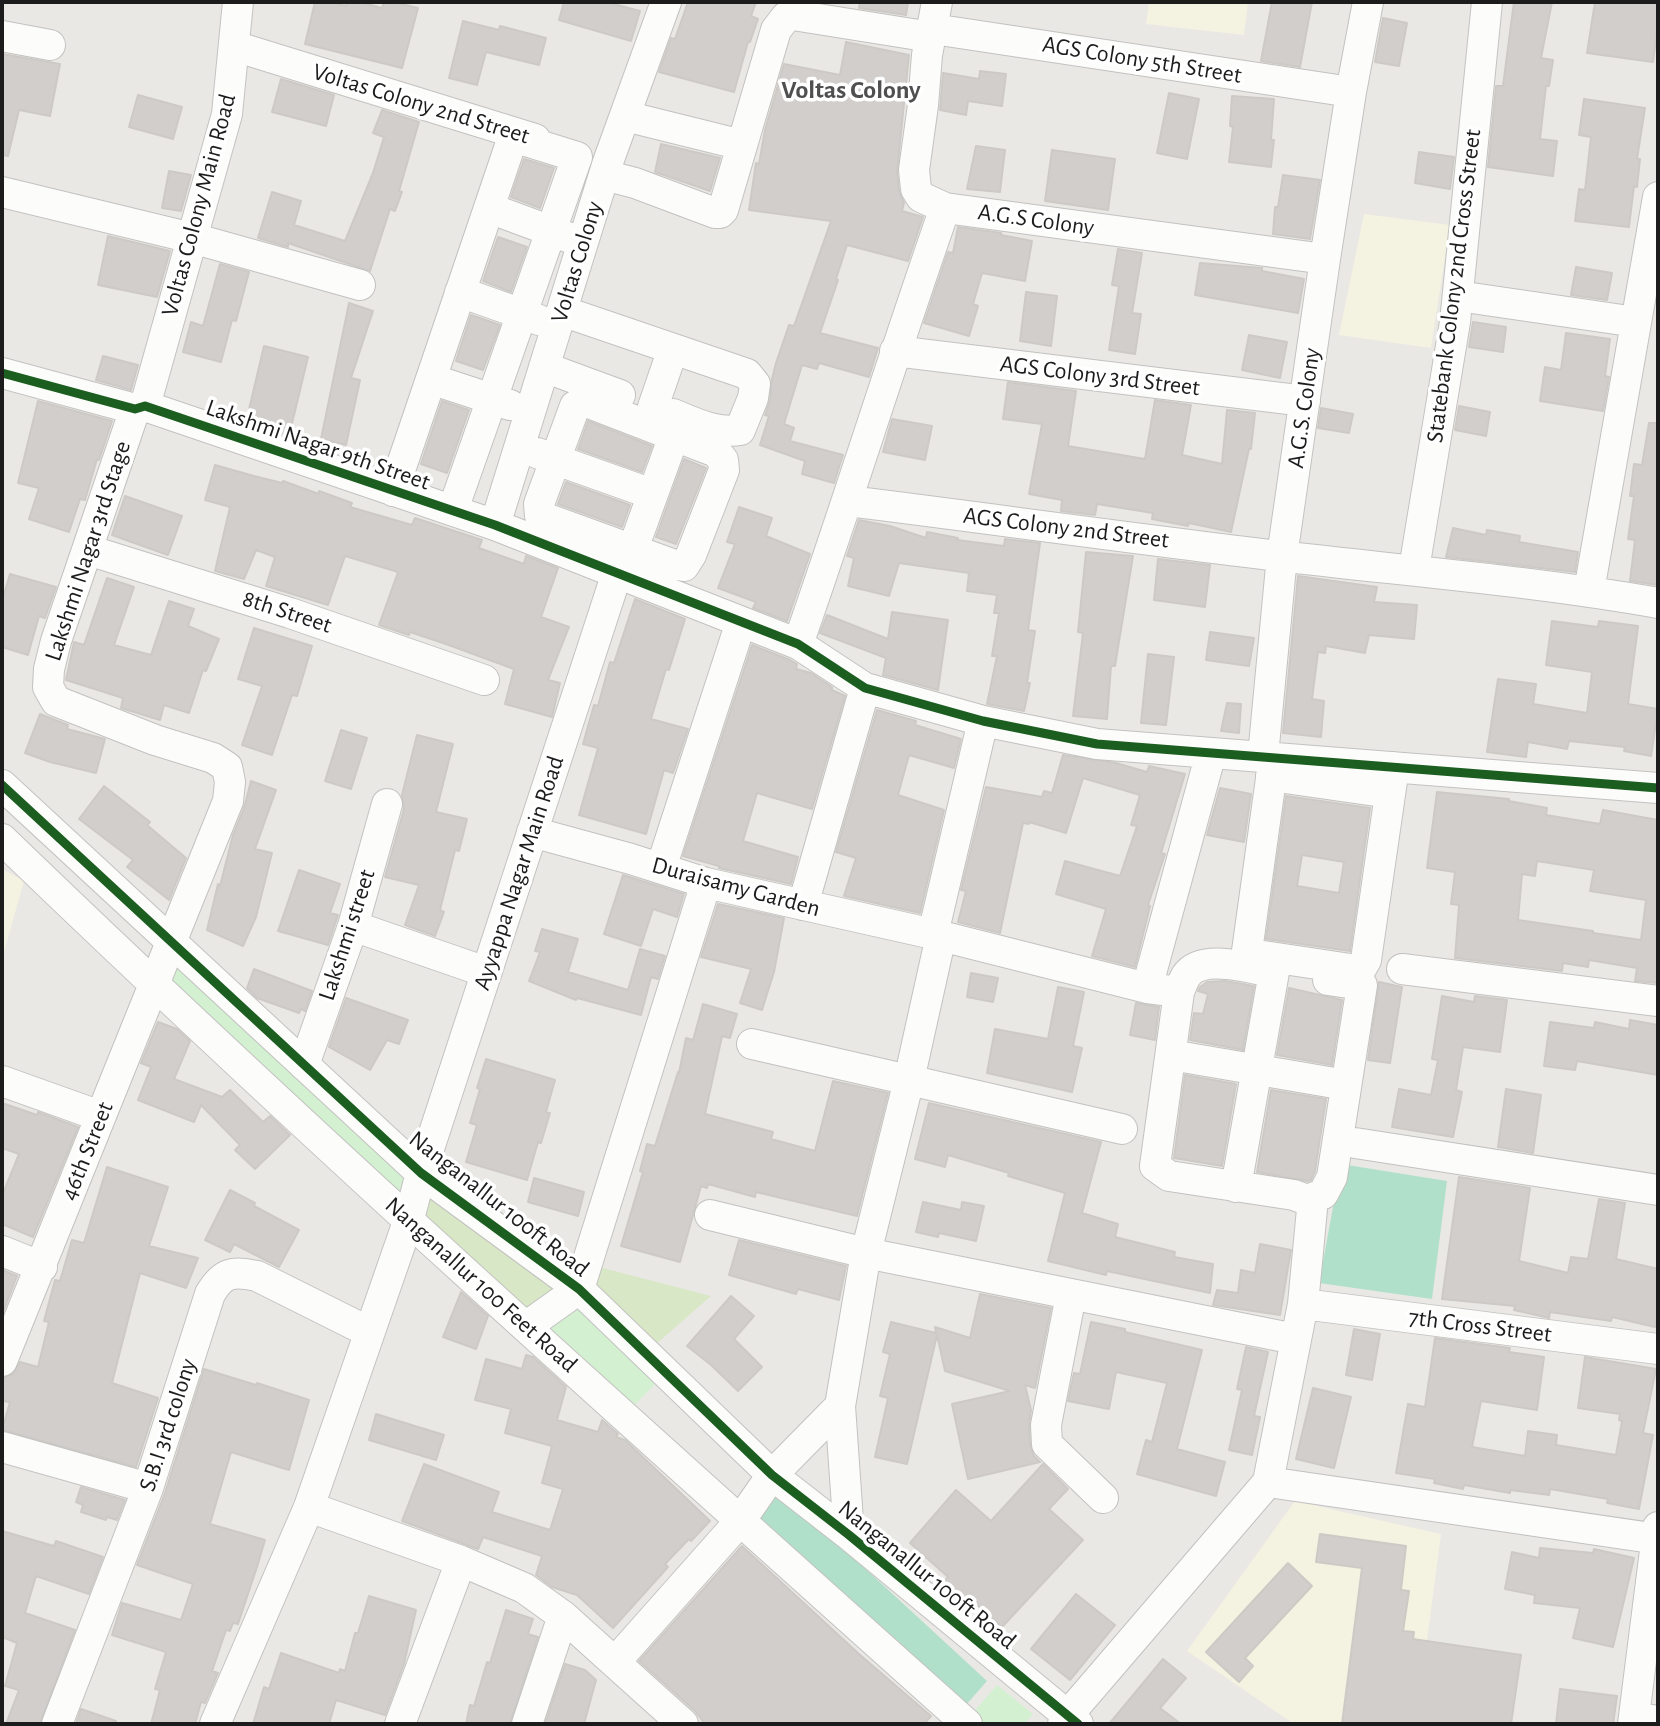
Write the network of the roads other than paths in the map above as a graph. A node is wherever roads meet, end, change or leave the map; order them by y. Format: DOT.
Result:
graph roads {
  1 [pos="238,2"];
  2 [pos="666,2"];
  3 [pos="1368,2"];
  4 [pos="1488,2"];
  5 [pos="934,23"];
  6 [pos="2,36"];
  7 [pos="50,45"];
  8 [pos="234,46"];
  9 [pos="1351,92"];
  10 [pos="625,116"];
  11 [pos="742,145"];
  12 [pos="606,168"];
  13 [pos="2,192"];
  14 [pos="1658,198"];
  15 [pos="489,208"];
  16 [pos="945,208"];
  17 [pos="551,231"];
  18 [pos="192,238"];
  19 [pos="583,243"];
  20 [pos="1325,259"];
  21 [pos="360,285"];
  22 [pos="460,292"];
  23 [pos="1458,296"];
  24 [pos="522,314"];
  25 [pos="559,319"];
  26 [pos="1636,322"];
  27 [pos="673,349"];
  28 [pos="895,351"];
  29 [pos="544,367"];
  30 [pos="2,373"];
  31 [pos="431,379"];
  32 [pos="492,399"];
  33 [pos="1305,401"];
  34 [pos="140,407"];
  35 [pos="653,407"];
  36 [pos="531,412"];
  37 [pos="674,436"];
  38 [pos="520,447"];
  39 [pos="555,460"];
  40 [pos="393,491"];
  41 [pos="653,494"];
  42 [pos="849,501"];
  43 [pos="457,512"];
  44 [pos="495,525"];
  45 [pos="88,550"];
  46 [pos="1282,556"];
  47 [pos="624,566"];
  48 [pos="1414,569"];
  49 [pos="1589,591"];
  50 [pos="1658,603"];
  51 [pos="741,622"];
  52 [pos="798,644"];
  53 [pos="484,680"];
  54 [pos="865,688"];
  55 [pos="983,720"];
  56 [pos="1211,753"];
  57 [pos="1269,763"];
  58 [pos="1392,780"];
  59 [pos="2,785"];
  60 [pos="1658,788"];
  61 [pos="387,804"];
  62 [pos="532,832"];
  63 [pos="2,839"];
  64 [pos="661,868"];
  65 [pos="706,883"];
  66 [pos="803,905"];
  67 [pos="353,926"];
  68 [pos="937,935"];
  69 [pos="172,942"];
  70 [pos="1402,969"];
  71 [pos="486,972"];
  72 [pos="1274,972"];
  73 [pos="154,986"];
  74 [pos="1147,988"];
  75 [pos="1179,992"];
  76 [pos="1658,1001"];
  77 [pos="752,1044"];
  78 [pos="1171,1055"];
  79 [pos="304,1065"];
  80 [pos="1257,1070"];
  81 [pos="909,1080"];
  82 [pos="2,1081"];
  83 [pos="1346,1085"];
  84 [pos="100,1116"];
  85 [pos="1122,1129"];
  86 [pos="1355,1143"];
  87 [pos="421,1173"];
  88 [pos="1236,1186"];
  89 [pos="1658,1190"];
  90 [pos="1307,1200"];
  91 [pos="710,1215"];
  92 [pos="409,1219"];
  93 [pos="2,1251"];
  94 [pos="866,1253"];
  95 [pos="42,1267"];
  96 [pos="579,1289"];
  97 [pos="1071,1295"];
  98 [pos="1303,1304"];
  99 [pos="527,1326"];
  100 [pos="369,1332"];
  101 [pos="1295,1339"];
  102 [pos="1658,1349"];
  103 [pos="2,1362"];
  104 [pos="840,1406"];
  105 [pos="2,1447"];
  106 [pos="772,1475"];
  107 [pos="1268,1482"];
  108 [pos="148,1488"];
  109 [pos="1103,1498"];
  110 [pos="309,1507"];
  111 [pos="740,1521"];
  112 [pos="1658,1527"];
  113 [pos="849,1535"];
  114 [pos="1658,1539"];
  115 [pos="461,1561"];
  116 [pos="563,1616"];
  117 [pos="615,1662"];
  118 [pos="1069,1721"];
  119 [pos="1642,1721"];
  120 [pos="57,1724"];
  121 [pos="215,1724"];
  122 [pos="400,1724"];
  123 [pos="527,1724"];
  124 [pos="683,1724"];
  125 [pos="967,1724"];
  1 -- 8 [label="street, Voltas Colony Main Road"];
  2 -- 10 [label="street, Voltas Colony"];
  3 -- 9 [label="street"];
  4 -- 23 [label="street, Statebank Colony 2nd Cross Street"];
  5 -- 9 [label="street, AGS Colony 5th Street"];
  5 -- 11 [label="street, AGS Colony 5th Street"];
  5 -- 16 [label="street"];
  6 -- 7 [label="street"];
  8 -- 12 [label="street, Voltas Colony 2nd Street"];
  8 -- 18 [label="street, Voltas Colony Main Road"];
  9 -- 20 [label="street"];
  10 -- 11 [label="street"];
  10 -- 12 [label="street, Voltas Colony"];
  11 -- 12 [label="street, Voltas Colony 2nd Street"];
  12 -- 19 [label="street, Voltas Colony"];
  13 -- 18 [label="street"];
  14 -- 26 [label="street"];
  15 -- 17 [label="street"];
  15 -- 17 [label="street"];
  15 -- 22 [label="street"];
  16 -- 20 [label="street, A.G.S Colony"];
  16 -- 28 [label="street, A.G.S Colony"];
  17 -- 19 [label="street"];
  17 -- 24 [label="street"];
  18 -- 21 [label="street"];
  18 -- 34 [label="street, Voltas Colony Main Road"];
  19 -- 25 [label="street, Voltas Colony"];
  20 -- 33 [label="street, A.G.S. Colony"];
  22 -- 24 [label="street"];
  22 -- 31 [label="street"];
  23 -- 26 [label="street"];
  23 -- 48 [label="street, Statebank Colony 2nd Cross Street"];
  24 -- 25 [label="street"];
  24 -- 32 [label="street"];
  25 -- 27 [label="street"];
  25 -- 29 [label="street, Voltas Colony"];
  26 -- 49 [label="street"];
  27 -- 35 [label="street"];
  27 -- 35 [label="street"];
  28 -- 33 [label="street, AGS Colony 3rd Street"];
  28 -- 42 [label="street, A.G.S Colony"];
  29 -- 35 [label="street"];
  29 -- 36 [label="street, Voltas Colony"];
  30 -- 34 [label="street, Lakshmi Nagar 9th Street"];
  31 -- 32 [label="street"];
  31 -- 40 [label="street"];
  32 -- 36 [label="street"];
  32 -- 43 [label="street"];
  33 -- 46 [label="street, A.G.S. Colony"];
  34 -- 40 [label="street, Lakshmi Nagar 9th Street"];
  34 -- 45 [label="street, Lakshmi Nagar 3rd Stage"];
  36 -- 38 [label="street, Voltas Colony"];
  37 -- 39 [label="street"];
  37 -- 41 [label="street, Ayyappa Nagar Main Road"];
  37 -- 47 [label="street"];
  38 -- 39 [label="street"];
  38 -- 44 [label="street, Voltas Colony"];
  39 -- 41 [label="street"];
  39 -- 47 [label="street"];
  40 -- 43 [label="street, Lakshmi Nagar 9th Street"];
  41 -- 47 [label="street, Ayyappa Nagar Main Road"];
  42 -- 46 [label="street, AGS Colony 2nd Street"];
  42 -- 52 [label="street, A.G.S Colony"];
  43 -- 44 [label="street, Lakshmi Nagar 9th Street"];
  44 -- 47 [label="street, Lakshmi Nagar 9th Street"];
  45 -- 53 [label="street, 8th Street"];
  45 -- 69 [label="street, Lakshmi Nagar 3rd Stage"];
  46 -- 48 [label="street, AGS Colony 2nd Street"];
  46 -- 57 [label="street, A.G.S. Colony"];
  47 -- 51 [label="street"];
  47 -- 62 [label="street, Ayyappa Nagar Main Road"];
  48 -- 49 [label="street, AGS Colony 2nd Street"];
  49 -- 50 [label="street, AGS Colony 2nd Street"];
  51 -- 52 [label="street"];
  51 -- 64 [label="street"];
  52 -- 54 [label="street"];
  54 -- 55 [label="street"];
  54 -- 66 [label="street"];
  55 -- 56 [label="street"];
  55 -- 68 [label="street"];
  56 -- 57 [label="street"];
  56 -- 74 [label="street"];
  57 -- 58 [label="street"];
  57 -- 58 [label="street, A.G.S. Colony"];
  58 -- 60 [label="street"];
  59 -- 69 [label="street, Nanganallur 100ft Road"];
  61 -- 67 [label="street, Lakshmi street"];
  62 -- 64 [label="street, Duraisamy Garden"];
  62 -- 71 [label="street, Ayyappa Nagar Main Road"];
  63 -- 73 [label="street, Nanganallur 100 Feet Road"];
  64 -- 65 [label="street, Duraisamy Garden"];
  65 -- 66 [label="street, Duraisamy Garden"];
  65 -- 96 [label="street"];
  66 -- 68 [label="street, Duraisamy Garden"];
  67 -- 71 [label="street"];
  67 -- 79 [label="street, Lakshmi street"];
  68 -- 74 [label="street, Duraisamy Garden"];
  68 -- 81 [label="street"];
  69 -- 73 [label="street, 46th Street"];
  69 -- 79 [label="street, Nanganallur 100ft Road"];
  70 -- 76 [label="street"];
  71 -- 87 [label="street, Ayyappa Nagar Main Road"];
  72 -- 75 [label="street"];
  72 -- 80 [label="street"];
  72 -- 83 [label="street"];
  73 -- 84 [label="street, 46th Street"];
  73 -- 92 [label="street, Nanganallur 100 Feet Road"];
  74 -- 75 [label="street, Duraisamy Garden"];
  75 -- 78 [label="street"];
  77 -- 81 [label="street"];
  78 -- 80 [label="street"];
  78 -- 88 [label="street"];
  79 -- 87 [label="street, Nanganallur 100ft Road"];
  80 -- 83 [label="street"];
  80 -- 88 [label="street"];
  81 -- 85 [label="street"];
  81 -- 94 [label="street"];
  82 -- 84 [label="street"];
  83 -- 90 [label="street"];
  84 -- 95 [label="street, 46th Street"];
  86 -- 89 [label="street"];
  87 -- 92 [label="street, Ayyappa Nagar Main Road"];
  87 -- 96 [label="street, Nanganallur 100ft Road"];
  88 -- 90 [label="street"];
  90 -- 98 [label="street"];
  91 -- 94 [label="street"];
  92 -- 99 [label="street, Nanganallur 100 Feet Road"];
  92 -- 100 [label="street, Ayyappa Nagar Main Road"];
  93 -- 95 [label="street"];
  94 -- 97 [label="street"];
  94 -- 104 [label="street"];
  95 -- 103 [label="street, 46th Street"];
  96 -- 99 [label="street"];
  96 -- 106 [label="street, Nanganallur 100ft Road"];
  97 -- 101 [label="street"];
  97 -- 109 [label="street"];
  98 -- 101 [label="street"];
  98 -- 102 [label="street, 7th Cross Street"];
  99 -- 111 [label="street, Nanganallur 100 Feet Road"];
  100 -- 108 [label="street, S.B.I 3rd colony"];
  100 -- 110 [label="street, Ayyappa Nagar Main Road"];
  101 -- 107 [label="street"];
  104 -- 106 [label="street"];
  104 -- 113 [label="street"];
  105 -- 108 [label="street"];
  106 -- 111 [label="street"];
  106 -- 113 [label="street, Nanganallur 100ft Road"];
  107 -- 114 [label="street"];
  107 -- 118 [label="street"];
  108 -- 120 [label="street, S.B.I 3rd colony"];
  110 -- 115 [label="street"];
  110 -- 121 [label="street, Ayyappa Nagar Main Road"];
  111 -- 117 [label="street"];
  111 -- 125 [label="street, Nanganallur 100 Feet Road"];
  112 -- 114 [label="street"];
  113 -- 118 [label="street, Nanganallur 100ft Road"];
  114 -- 119 [label="street"];
  115 -- 116 [label="street"];
  115 -- 122 [label="street"];
  116 -- 117 [label="street"];
  116 -- 123 [label="street"];
  117 -- 124 [label="street"];
}
